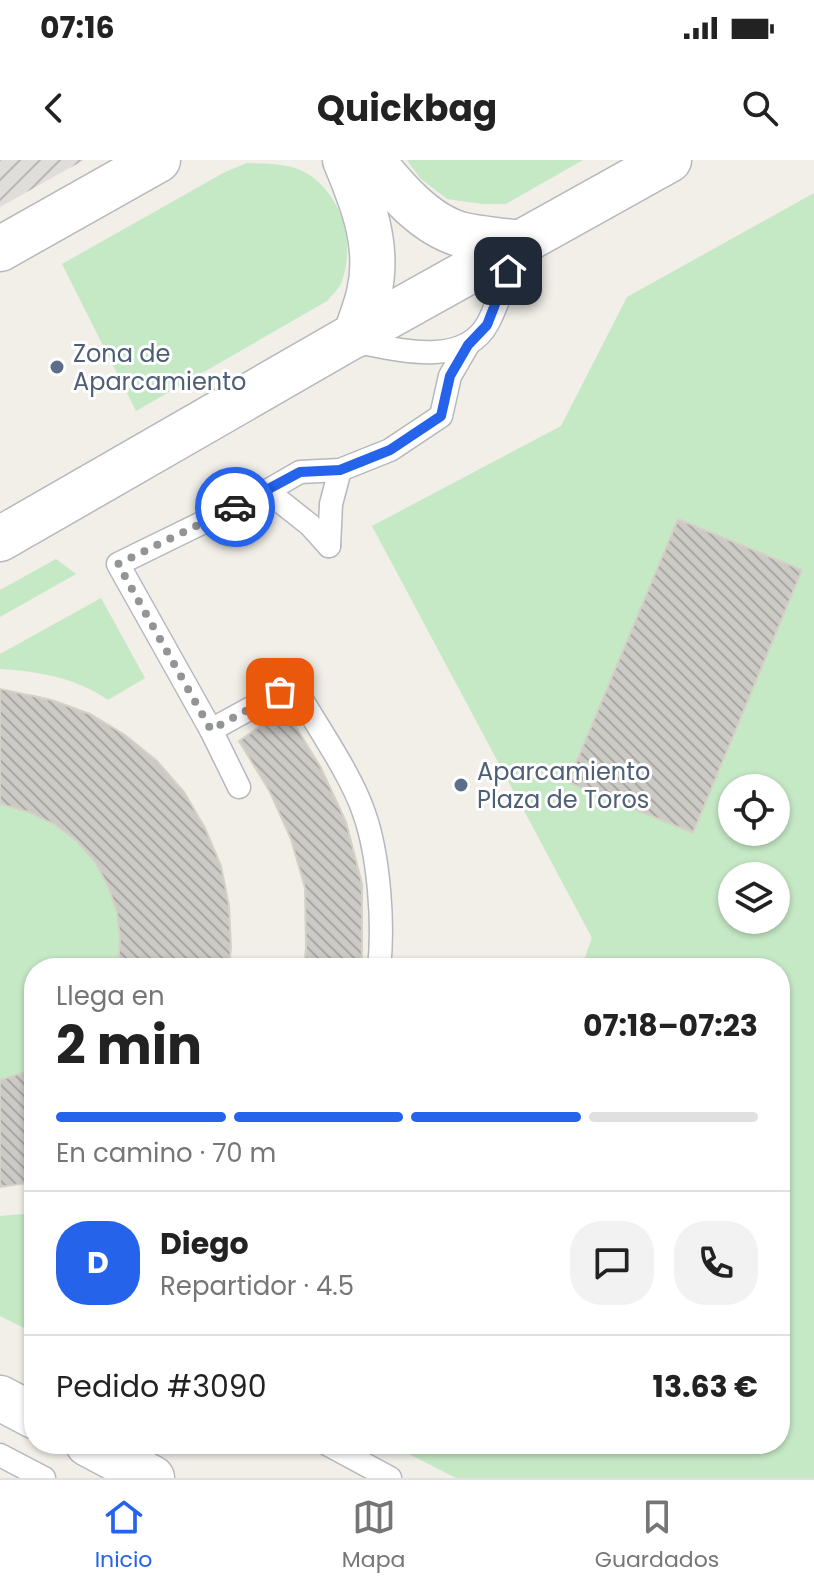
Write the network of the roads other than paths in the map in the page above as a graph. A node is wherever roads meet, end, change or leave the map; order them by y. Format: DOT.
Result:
graph roads {
  1 [pos="158,160"];
  2 [pos="345,160"];
  3 [pos="372,160"];
  4 [pos="669,160"];
  5 [pos="519,243"];
  6 [pos="0,249"];
  7 [pos="351,337"];
  8 [pos="468,345"];
  9 [pos="340,470"];
  10 [pos="267,491"];
  11 [pos="0,539"];
  12 [pos="211,730"];
  13 [pos="239,787"];
  14 [pos="380,958"];
  15 [pos="0,1398"];
  16 [pos="24,1411"];
  17 [pos="107,1454"];
  18 [pos="346,1454"];
  19 [pos="0,1455"];
  20 [pos="44,1478"];
  21 [pos="152,1478"];
  22 [pos="390,1478"];
  1 -- 6 [label="street"];
  2 -- 7 [label="street"];
  3 -- 5 [label="street"];
  4 -- 5 [label="street"];
  5 -- 7 [label="street"];
  5 -- 8 [label="lane"];
  7 -- 8 [label="lane"];
  7 -- 11 [label="street"];
  8 -- 9 [label="lane"];
  9 -- 10 [label="lane"];
  9 -- 10 [label="lane"];
  10 -- 12 [label="lane"];
  12 -- 13 [label="lane"];
  12 -- 14 [label="lane"];
  15 -- 16 [label="street"];
  17 -- 21 [label="street"];
  18 -- 22 [label="lane"];
  19 -- 20 [label="lane"];
}
